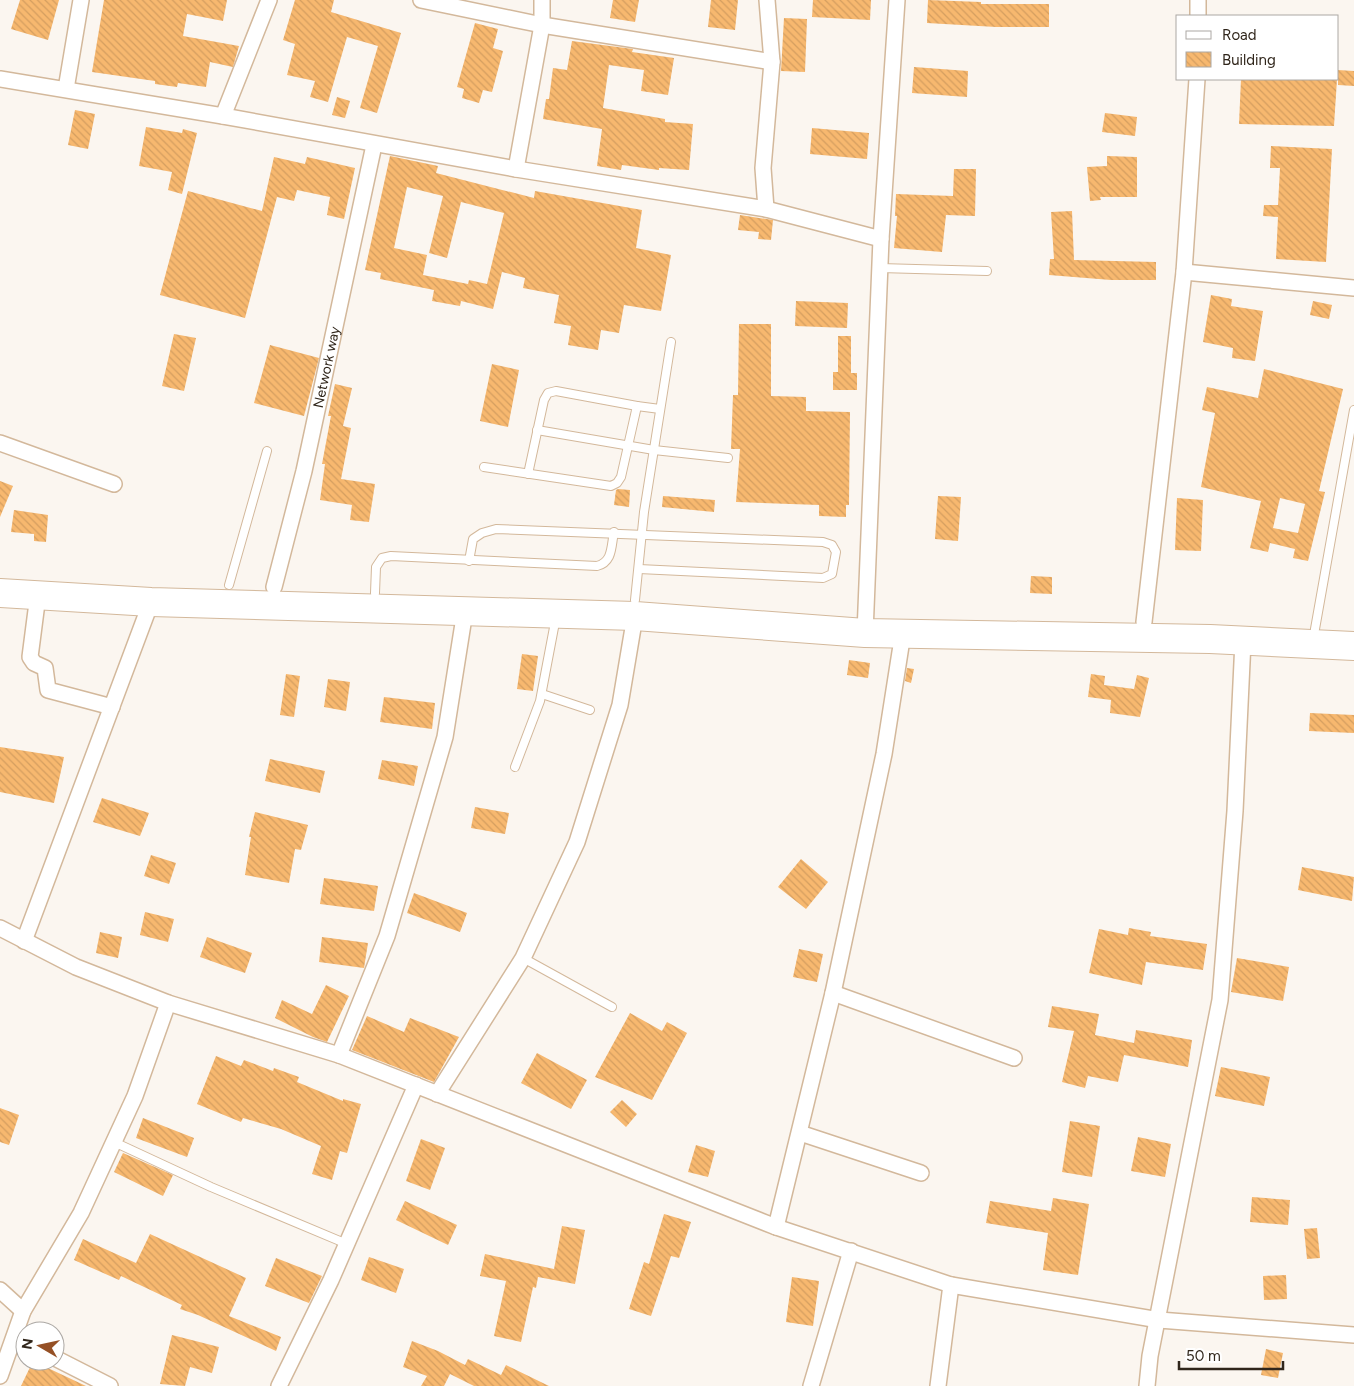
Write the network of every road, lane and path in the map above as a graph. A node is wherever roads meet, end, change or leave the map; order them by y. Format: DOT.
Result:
graph roads {
  1 [pos="81,0"];
  2 [pos="269,0"];
  3 [pos="421,0"];
  4 [pos="542,0"];
  5 [pos="767,0"];
  6 [pos="896,0"];
  7 [pos="1198,0"];
  8 [pos="1198,15"];
  9 [pos="542,25"];
  10 [pos="772,62"];
  11 [pos="0,79"];
  12 [pos="1197,80"];
  13 [pos="66,89"];
  14 [pos="223,116"];
  15 [pos="374,145"];
  16 [pos="516,169"];
  17 [pos="766,209"];
  18 [pos="881,239"];
  19 [pos="880,268"];
  20 [pos="987,270"];
  21 [pos="1184,272"];
  22 [pos="1354,288"];
  23 [pos="671,342"];
  24 [pos="637,406"];
  25 [pos="660,409"];
  26 [pos="1354,410"];
  27 [pos="537,430"];
  28 [pos="0,443"];
  29 [pos="628,446"];
  30 [pos="654,450"];
  31 [pos="267,451"];
  32 [pos="728,458"];
  33 [pos="484,467"];
  34 [pos="528,474"];
  35 [pos="114,484"];
  36 [pos="614,532"];
  37 [pos="642,533"];
  38 [pos="469,560"];
  39 [pos="639,569"];
  40 [pos="0,578"];
  41 [pos="229,585"];
  42 [pos="274,587"];
  43 [pos="0,593"];
  44 [pos="375,593"];
  45 [pos="38,595"];
  46 [pos="151,602"];
  47 [pos="635,608"];
  48 [pos="465,611"];
  49 [pos="557,612"];
  50 [pos="1144,622"];
  51 [pos="866,624"];
  52 [pos="1315,629"];
  53 [pos="1354,631"];
  54 [pos="903,634"];
  55 [pos="1243,641"];
  56 [pos="1354,646"];
  57 [pos="542,694"];
  58 [pos="112,707"];
  59 [pos="590,710"];
  60 [pos="516,767"];
  61 [pos="0,928"];
  62 [pos="24,941"];
  63 [pos="523,958"];
  64 [pos="833,993"];
  65 [pos="168,1003"];
  66 [pos="612,1006"];
  67 [pos="339,1055"];
  68 [pos="1014,1058"];
  69 [pos="416,1085"];
  70 [pos="437,1094"];
  71 [pos="800,1133"];
  72 [pos="114,1142"];
  73 [pos="921,1173"];
  74 [pos="776,1227"];
  75 [pos="347,1244"];
  76 [pos="851,1251"];
  77 [pos="952,1285"];
  78 [pos="0,1290"];
  79 [pos="23,1311"];
  80 [pos="1159,1320"];
  81 [pos="22,1321"];
  82 [pos="1354,1335"];
  83 [pos="15,1348"];
  84 [pos="65,1363"];
  85 [pos="0,1376"];
  86 [pos="110,1386"];
  87 [pos="279,1386"];
  88 [pos="811,1386"];
  89 [pos="938,1386"];
  90 [pos="1147,1386"];
  1 -- 13 [label="street"];
  2 -- 14 [label="street"];
  3 -- 9 [label="street"];
  4 -- 9 [label="street"];
  5 -- 10 [label="street"];
  6 -- 18 [label="street"];
  7 -- 8 [label="street"];
  9 -- 10 [label="street"];
  9 -- 16 [label="street"];
  10 -- 17 [label="street"];
  11 -- 13 [label="street"];
  12 -- 21 [label="street"];
  13 -- 14 [label="street"];
  14 -- 15 [label="street"];
  15 -- 16 [label="street"];
  15 -- 42 [label="street, Network way"];
  16 -- 17 [label="street"];
  17 -- 18 [label="street"];
  18 -- 19 [label="street"];
  19 -- 20 [label="lane"];
  19 -- 51 [label="street"];
  21 -- 22 [label="street"];
  21 -- 50 [label="street"];
  23 -- 25 [label="lane"];
  24 -- 25 [label="lane"];
  24 -- 27 [label="lane"];
  24 -- 29 [label="lane"];
  25 -- 30 [label="lane"];
  26 -- 52 [label="lane"];
  27 -- 29 [label="lane"];
  27 -- 34 [label="lane"];
  28 -- 35 [label="street"];
  29 -- 30 [label="lane"];
  29 -- 34 [label="lane"];
  30 -- 32 [label="lane"];
  30 -- 37 [label="lane"];
  31 -- 41 [label="lane"];
  33 -- 34 [label="lane"];
  36 -- 37 [label="lane"];
  36 -- 38 [label="lane"];
  36 -- 38 [label="lane"];
  37 -- 39 [label="lane"];
  37 -- 39 [label="lane"];
  38 -- 44 [label="lane"];
  39 -- 47 [label="lane"];
  40 -- 41 [label="highway"];
  41 -- 42 [label="highway"];
  42 -- 44 [label="highway"];
  43 -- 45 [label="highway"];
  44 -- 47 [label="highway"];
  45 -- 46 [label="highway"];
  45 -- 58 [label="street"];
  46 -- 48 [label="highway"];
  46 -- 58 [label="street"];
  47 -- 49 [label="highway"];
  47 -- 51 [label="highway"];
  47 -- 63 [label="street"];
  48 -- 49 [label="highway"];
  48 -- 67 [label="street"];
  49 -- 57 [label="lane"];
  50 -- 51 [label="highway"];
  50 -- 52 [label="highway"];
  51 -- 54 [label="highway"];
  52 -- 53 [label="highway"];
  54 -- 55 [label="highway"];
  54 -- 64 [label="street"];
  55 -- 56 [label="highway"];
  55 -- 80 [label="street"];
  57 -- 59 [label="lane"];
  57 -- 60 [label="lane"];
  58 -- 62 [label="street"];
  61 -- 62 [label="street"];
  62 -- 65 [label="street"];
  63 -- 66 [label="lane"];
  63 -- 70 [label="street"];
  64 -- 68 [label="street"];
  64 -- 71 [label="street"];
  65 -- 67 [label="street"];
  65 -- 72 [label="street"];
  67 -- 69 [label="street"];
  69 -- 70 [label="street"];
  69 -- 75 [label="street"];
  70 -- 74 [label="street"];
  71 -- 73 [label="street"];
  71 -- 74 [label="street"];
  72 -- 75 [label="lane"];
  72 -- 79 [label="street"];
  74 -- 76 [label="street"];
  75 -- 87 [label="street"];
  76 -- 77 [label="street"];
  76 -- 88 [label="street"];
  77 -- 80 [label="street"];
  77 -- 89 [label="street"];
  78 -- 79 [label="street"];
  79 -- 81 [label="street"];
  80 -- 82 [label="street"];
  80 -- 90 [label="street"];
  83 -- 85 [label="street"];
  84 -- 86 [label="street"];
}
